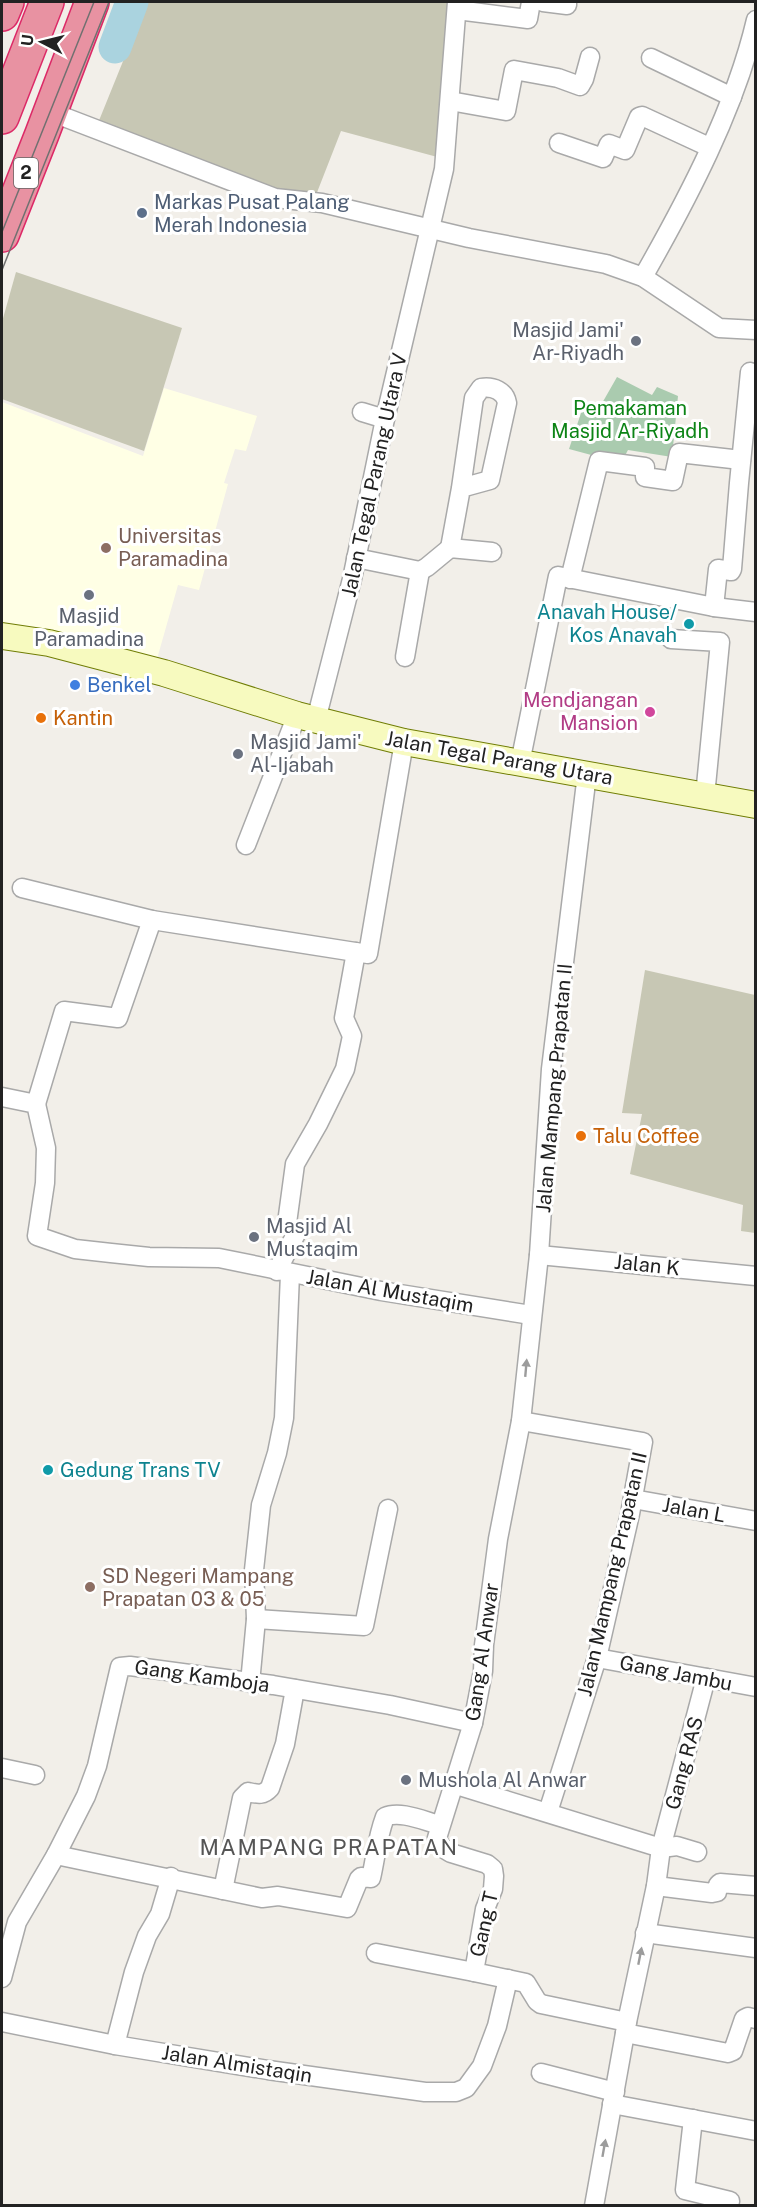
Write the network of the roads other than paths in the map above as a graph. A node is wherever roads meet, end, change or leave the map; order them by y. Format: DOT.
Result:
graph roads {
  1 [pos="7,2"];
  2 [pos="47,2"];
  3 [pos="92,2"];
  4 [pos="531,2"];
  5 [pos="543,2"];
  6 [pos="567,2"];
  7 [pos="457,6"];
  8 [pos="2,14"];
  9 [pos="756,20"];
  10 [pos="753,41"];
  11 [pos="590,57"];
  12 [pos="651,58"];
  13 [pos="732,97"];
  14 [pos="450,101"];
  15 [pos="51,112"];
  16 [pos="2,117"];
  17 [pos="559,143"];
  18 [pos="709,147"];
  19 [pos="430,229"];
  20 [pos="2,235"];
  21 [pos="643,277"];
  22 [pos="756,330"];
  23 [pos="750,372"];
  24 [pos="362,412"];
  25 [pos="385,418"];
  26 [pos="741,460"];
  27 [pos="461,488"];
  28 [pos="450,548"];
  29 [pos="492,552"];
  30 [pos="356,558"];
  31 [pos="420,571"];
  32 [pos="570,579"];
  33 [pos="714,607"];
  34 [pos="756,612"];
  35 [pos="2,636"];
  36 [pos="670,639"];
  37 [pos="405,657"];
  38 [pos="307,718"];
  39 [pos="404,742"];
  40 [pos="520,763"];
  41 [pos="587,774"];
  42 [pos="705,796"];
  43 [pos="756,805"];
  44 [pos="246,845"];
  45 [pos="22,888"];
  46 [pos="152,920"];
  47 [pos="356,952"];
  48 [pos="2,1097"];
  49 [pos="36,1104"];
  50 [pos="539,1255"];
  51 [pos="283,1272"];
  52 [pos="756,1276"];
  53 [pos="531,1315"];
  54 [pos="521,1421"];
  55 [pos="633,1499"];
  56 [pos="388,1509"];
  57 [pos="756,1521"];
  58 [pos="256,1619"];
  59 [pos="597,1658"];
  60 [pos="706,1678"];
  61 [pos="250,1683"];
  62 [pos="756,1687"];
  63 [pos="295,1689"];
  64 [pos="473,1723"];
  65 [pos="2,1768"];
  66 [pos="35,1775"];
  67 [pos="453,1784"];
  68 [pos="548,1812"];
  69 [pos="440,1825"];
  70 [pos="661,1848"];
  71 [pos="697,1852"];
  72 [pos="56,1855"];
  73 [pos="171,1877"];
  74 [pos="656,1886"];
  75 [pos="756,1886"];
  76 [pos="223,1890"];
  77 [pos="645,1933"];
  78 [pos="756,1948"];
  79 [pos="376,1953"];
  80 [pos="474,1972"];
  81 [pos="2,1978"];
  82 [pos="508,1979"];
  83 [pos="756,2019"];
  84 [pos="2,2022"];
  85 [pos="626,2028"];
  86 [pos="115,2044"];
  87 [pos="541,2073"];
  88 [pos="614,2098"];
  89 [pos="693,2119"];
  90 [pos="756,2131"];
  91 [pos="730,2201"];
  92 [pos="594,2205"];
  1 -- 8 [label="highway"];
  2 -- 16 [label="highway"];
  3 -- 15 [label="highway, 2"];
  4 -- 7 [label="street"];
  5 -- 6 [label="street"];
  7 -- 14 [label="street, Jalan Tegal Parang Utara V"];
  9 -- 10 [label="street"];
  10 -- 13 [label="street"];
  11 -- 14 [label="street"];
  12 -- 13 [label="street"];
  13 -- 18 [label="street"];
  14 -- 19 [label="street, Jalan Tegal Parang Utara V"];
  15 -- 19 [label="street"];
  15 -- 20 [label="highway, 2"];
  17 -- 18 [label="street"];
  18 -- 21 [label="street"];
  19 -- 21 [label="street"];
  19 -- 25 [label="street, Jalan Tegal Parang Utara V"];
  21 -- 22 [label="street"];
  23 -- 26 [label="street"];
  24 -- 25 [label="street"];
  25 -- 30 [label="street, Jalan Tegal Parang Utara V"];
  26 -- 32 [label="street"];
  26 -- 33 [label="street"];
  27 -- 27 [label="street"];
  27 -- 28 [label="street"];
  28 -- 29 [label="street"];
  28 -- 31 [label="street"];
  30 -- 31 [label="street"];
  30 -- 38 [label="street, Jalan Tegal Parang Utara V"];
  31 -- 37 [label="street"];
  32 -- 33 [label="street"];
  32 -- 40 [label="street"];
  33 -- 34 [label="street"];
  35 -- 38 [label="street, Jalan Tegal Parang Utara"];
  36 -- 42 [label="street"];
  38 -- 39 [label="street, Jalan Tegal Parang Utara"];
  38 -- 44 [label="street, Jalan Tegal Parang Utara V"];
  39 -- 40 [label="street, Jalan Tegal Parang Utara"];
  39 -- 47 [label="street"];
  40 -- 41 [label="street, Jalan Tegal Parang Utara"];
  41 -- 42 [label="street, Jalan Tegal Parang Utara"];
  41 -- 50 [label="street, Jalan Mampang Prapatan II"];
  42 -- 43 [label="street, Jalan Tegal Parang Utara"];
  45 -- 46 [label="street"];
  46 -- 47 [label="street"];
  46 -- 49 [label="street"];
  47 -- 51 [label="street"];
  48 -- 49 [label="street"];
  49 -- 51 [label="street, Jalan Al Mustaqim"];
  50 -- 52 [label="street, Jalan K"];
  50 -- 53 [label="street, Jalan Mampang Prapatan II"];
  51 -- 53 [label="street, Jalan Al Mustaqim"];
  51 -- 58 [label="street"];
  54 -- 53 [label="street, Jalan Mampang Prapatan II, one-way"];
  54 -- 55 [label="street, Jalan Mampang Prapatan II"];
  54 -- 64 [label="street, Gang Al Anwar"];
  55 -- 57 [label="street, Jalan L"];
  55 -- 59 [label="street, Jalan Mampang Prapatan II"];
  56 -- 58 [label="street"];
  58 -- 61 [label="street"];
  59 -- 60 [label="street, Gang Jambu"];
  59 -- 68 [label="street, Jalan Mampang Prapatan II"];
  60 -- 62 [label="street, Gang Jambu"];
  60 -- 70 [label="street, Gang RAS"];
  61 -- 63 [label="street, Gang Kamboja"];
  61 -- 72 [label="street, Gang Kamboja"];
  63 -- 64 [label="street, Gang Kamboja"];
  63 -- 76 [label="street"];
  64 -- 67 [label="street, Gang Al Anwar"];
  65 -- 66 [label="street"];
  67 -- 68 [label="street"];
  67 -- 69 [label="street"];
  68 -- 70 [label="street"];
  69 -- 76 [label="street"];
  69 -- 80 [label="street, Gang T"];
  70 -- 71 [label="street"];
  70 -- 74 [label="street"];
  72 -- 73 [label="street"];
  72 -- 81 [label="street, Gang Kamboja"];
  73 -- 76 [label="street"];
  73 -- 86 [label="street"];
  74 -- 75 [label="street"];
  74 -- 77 [label="street"];
  77 -- 78 [label="street"];
  85 -- 77 [label="street, one-way"];
  79 -- 80 [label="street"];
  80 -- 82 [label="street, Gang T"];
  82 -- 85 [label="street, Gang T"];
  82 -- 86 [label="street, Jalan Almistaqin"];
  83 -- 85 [label="street, Gang T"];
  84 -- 86 [label="street, Jalan Almistaqin"];
  85 -- 88 [label="street"];
  87 -- 88 [label="street"];
  88 -- 89 [label="street"];
  92 -- 88 [label="street, one-way"];
  89 -- 90 [label="street"];
  89 -- 91 [label="street"];
}
